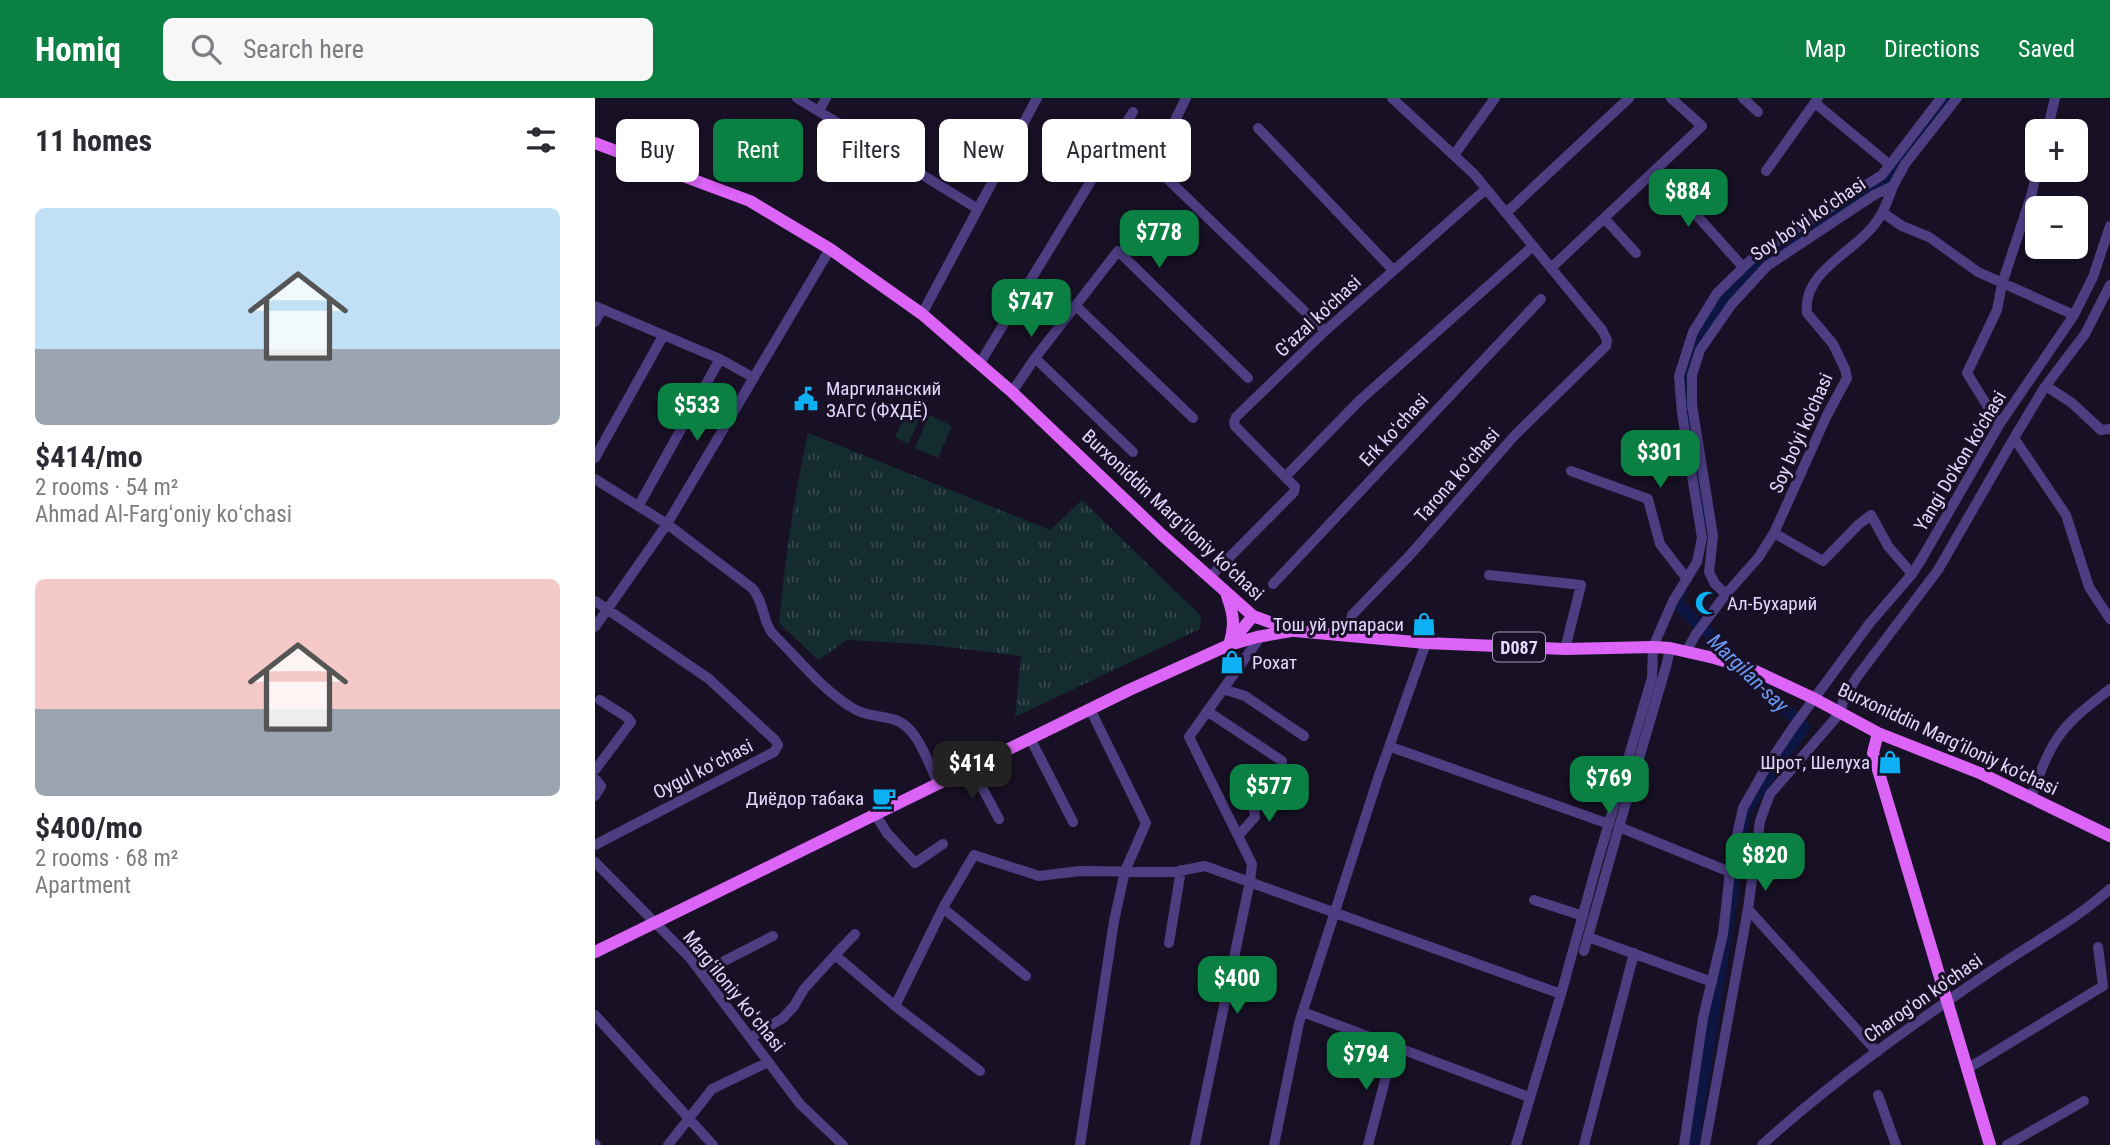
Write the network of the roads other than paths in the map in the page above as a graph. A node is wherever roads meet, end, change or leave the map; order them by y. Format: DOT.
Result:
graph roads {
  1 [pos="797,98"];
  2 [pos="826,98"];
  3 [pos="1037,98"];
  4 [pos="1186,98"];
  5 [pos="1392,98"];
  6 [pos="1495,98"];
  7 [pos="1629,98"];
  8 [pos="1671,98"];
  9 [pos="1743,98"];
  10 [pos="1941,98"];
  11 [pos="1957,98"];
  12 [pos="2055,98"];
  13 [pos="1817,100"];
  14 [pos="819,111"];
  15 [pos="1133,112"];
  16 [pos="1758,112"];
  17 [pos="2050,119"];
  18 [pos="1258,128"];
  19 [pos="595,144"];
  20 [pos="1454,155"];
  21 [pos="1890,165"];
  22 [pos="1657,171"];
  23 [pos="1766,171"];
  24 [pos="2034,182"];
  25 [pos="1893,186"];
  26 [pos="1486,189"];
  27 [pos="978,209"];
  28 [pos="1506,213"];
  29 [pos="1883,213"];
  30 [pos="1605,219"];
  31 [pos="2110,226"];
  32 [pos="1533,246"];
  33 [pos="829,248"];
  34 [pos="1636,253"];
  35 [pos="1743,267"];
  36 [pos="1551,268"];
  37 [pos="1393,270"];
  38 [pos="2002,284"];
  39 [pos="2110,285"];
  40 [pos="1541,299"];
  41 [pos="1076,306"];
  42 [pos="598,308"];
  43 [pos="922,314"];
  44 [pos="2074,315"];
  45 [pos="595,322"];
  46 [pos="1325,331"];
  47 [pos="663,336"];
  48 [pos="1035,358"];
  49 [pos="720,359"];
  50 [pos="980,363"];
  51 [pos="754,377"];
  52 [pos="1248,378"];
  53 [pos="2046,386"];
  54 [pos="1012,392"];
  55 [pos="1193,418"];
  56 [pos="1999,425"];
  57 [pos="2110,429"];
  58 [pos="2014,438"];
  59 [pos="1133,452"];
  60 [pos="595,458"];
  61 [pos="1571,471"];
  62 [pos="1285,477"];
  63 [pos="595,479"];
  64 [pos="639,505"];
  65 [pos="667,524"];
  66 [pos="1774,533"];
  67 [pos="1912,574"];
  68 [pos="1489,575"];
  69 [pos="1209,578"];
  70 [pos="1686,579"];
  71 [pos="1273,584"];
  72 [pos="1225,593"];
  73 [pos="1726,594"];
  74 [pos="595,601"];
  75 [pos="608,610"];
  76 [pos="1253,616"];
  77 [pos="2110,619"];
  78 [pos="595,627"];
  79 [pos="1295,631"];
  80 [pos="1261,636"];
  81 [pos="1346,636"];
  82 [pos="1426,643"];
  83 [pos="1229,645"];
  84 [pos="1653,647"];
  85 [pos="1669,648"];
  86 [pos="1565,649"];
  87 [pos="1686,652"];
  88 [pos="1223,689"];
  89 [pos="2110,689"];
  90 [pos="1815,699"];
  91 [pos="600,700"];
  92 [pos="1090,709"];
  93 [pos="1207,711"];
  94 [pos="1840,713"];
  95 [pos="1878,733"];
  96 [pos="1304,736"];
  97 [pos="1030,738"];
  98 [pos="1391,747"];
  99 [pos="1282,761"];
  100 [pos="971,767"];
  101 [pos="595,770"];
  102 [pos="595,779"];
  103 [pos="938,783"];
  104 [pos="1272,789"];
  105 [pos="595,796"];
  106 [pos="2031,797"];
  107 [pos="876,814"];
  108 [pos="999,819"];
  109 [pos="1073,822"];
  110 [pos="1614,825"];
  111 [pos="1238,836"];
  112 [pos="2110,836"];
  113 [pos="943,844"];
  114 [pos="595,845"];
  115 [pos="595,862"];
  116 [pos="1754,862"];
  117 [pos="1181,870"];
  118 [pos="1775,870"];
  119 [pos="1125,872"];
  120 [pos="1730,872"];
  121 [pos="1250,881"];
  122 [pos="2110,889"];
  123 [pos="1534,900"];
  124 [pos="943,908"];
  125 [pos="1748,909"];
  126 [pos="1336,913"];
  127 [pos="1583,916"];
  128 [pos="653,922"];
  129 [pos="855,934"];
  130 [pos="772,936"];
  131 [pos="1588,937"];
  132 [pos="1169,943"];
  133 [pos="2098,947"];
  134 [pos="1584,951"];
  135 [pos="595,952"];
  136 [pos="1634,953"];
  137 [pos="835,955"];
  138 [pos="701,972"];
  139 [pos="1026,976"];
  140 [pos="1712,982"];
  141 [pos="1562,994"];
  142 [pos="1946,1001"];
  143 [pos="895,1006"];
  144 [pos="1303,1012"];
  145 [pos="595,1016"];
  146 [pos="750,1038"];
  147 [pos="1394,1046"];
  148 [pos="1877,1052"];
  149 [pos="768,1062"];
  150 [pos="1967,1069"];
  151 [pos="980,1071"];
  152 [pos="1878,1095"];
  153 [pos="1528,1097"];
  154 [pos="2084,1101"];
  155 [pos="689,1118"];
  156 [pos="668,1145"];
  157 [pos="713,1145"];
  158 [pos="843,1145"];
  159 [pos="1080,1145"];
  160 [pos="1195,1145"];
  161 [pos="1274,1145"];
  162 [pos="1368,1145"];
  163 [pos="1515,1145"];
  164 [pos="1584,1145"];
  165 [pos="1684,1145"];
  166 [pos="1705,1145"];
  167 [pos="1762,1145"];
  168 [pos="1896,1145"];
  169 [pos="1990,1145"];
  170 [pos="2007,1145"];
  1 -- 14 [label="street"];
  2 -- 14 [label="street"];
  3 -- 27 [label="street"];
  4 -- 46 [label="street"];
  5 -- 20 [label="street"];
  6 -- 20 [label="street"];
  7 -- 28 [label="street"];
  8 -- 22 [label="street"];
  9 -- 16 [label="street"];
  10 -- 21 [label="street, Soy boʻyi koʻchasi"];
  11 -- 25 [label="street, Soy boʻyi koʻchasi"];
  12 -- 17 [label="street"];
  13 -- 21 [label="street"];
  13 -- 23 [label="street"];
  14 -- 27 [label="street"];
  15 -- 50 [label="street"];
  18 -- 37 [label="street"];
  19 -- 33 [label="main road, Burxoniddin Marg’iloniy ko’chasi"];
  20 -- 26 [label="street"];
  21 -- 35 [label="street, Soy boʻyi koʻchasi"];
  22 -- 30 [label="street"];
  22 -- 35 [label="street"];
  24 -- 38 [label="street"];
  25 -- 29 [label="street, Soy bo'yi ko'chasi"];
  25 -- 73 [label="street, Soy boʻyi koʻchasi"];
  26 -- 28 [label="street"];
  26 -- 37 [label="street, G'azal ko'chasi"];
  27 -- 43 [label="street"];
  28 -- 32 [label="street"];
  29 -- 38 [label="street"];
  29 -- 66 [label="street, Soy bo'yi ko'chasi"];
  30 -- 34 [label="street"];
  30 -- 36 [label="street"];
  31 -- 44 [label="street, Yangi Do'kon ko'chasi"];
  32 -- 36 [label="street"];
  32 -- 62 [label="street"];
  33 -- 43 [label="main road, Burxoniddin Marg’iloniy ko’chasi"];
  33 -- 51 [label="street"];
  35 -- 70 [label="street, Soy boʻyi koʻchasi"];
  36 -- 81 [label="street, Tarona koʻchasi"];
  37 -- 46 [label="street, G'azal ko'chasi"];
  38 -- 44 [label="street"];
  38 -- 56 [label="street"];
  39 -- 53 [label="street"];
  40 -- 71 [label="street, Erk koʻchasi"];
  41 -- 48 [label="street"];
  41 -- 52 [label="street"];
  41 -- 55 [label="street"];
  42 -- 45 [label="street"];
  42 -- 47 [label="street"];
  43 -- 50 [label="main road, Burxoniddin Marg’iloniy ko’chasi"];
  44 -- 56 [label="street, Yangi Do'kon ko'chasi"];
  46 -- 62 [label="street, G'azal ko'chasi"];
  47 -- 49 [label="street"];
  47 -- 60 [label="street"];
  48 -- 54 [label="street"];
  48 -- 59 [label="street"];
  49 -- 51 [label="street"];
  49 -- 64 [label="street"];
  50 -- 54 [label="main road, Burxoniddin Marg’iloniy ko’chasi"];
  51 -- 65 [label="street"];
  53 -- 57 [label="street"];
  53 -- 58 [label="street"];
  54 -- 69 [label="main road, Burxoniddin Marg’iloniy ko’chasi"];
  56 -- 67 [label="street, Yangi Do'kon ko'chasi"];
  58 -- 77 [label="street"];
  58 -- 94 [label="street"];
  61 -- 70 [label="street"];
  62 -- 69 [label="street"];
  63 -- 64 [label="street"];
  64 -- 65 [label="street"];
  65 -- 75 [label="street"];
  65 -- 103 [label="street"];
  66 -- 67 [label="street"];
  66 -- 73 [label="street, Soy bo'yi ko'chasi"];
  67 -- 90 [label="street, Yangi Do'kon ko'chasi"];
  68 -- 86 [label="street"];
  69 -- 72 [label="main road, Burxoniddin Marg’iloniy ko’chasi"];
  70 -- 84 [label="street, Soy boʻyi koʻchasi"];
  72 -- 76 [label="main road, Burxoniddin Marg’iloniy ko’chasi / D087"];
  72 -- 83 [label="main road"];
  73 -- 87 [label="street"];
  74 -- 75 [label="street, Oygul koʻchasi"];
  75 -- 78 [label="street"];
  75 -- 114 [label="street, Oygul koʻchasi"];
  76 -- 79 [label="main road, Burxoniddin Marg’iloniy ko’chasi / D087"];
  76 -- 83 [label="main road, D087"];
  79 -- 80 [label="main road, D087"];
  79 -- 81 [label="main road, Burxoniddin Marg’iloniy ko’chasi / D087"];
  80 -- 83 [label="main road, D087"];
  80 -- 88 [label="street"];
  81 -- 82 [label="main road, Burxoniddin Marg’iloniy ko’chasi / D087"];
  82 -- 86 [label="main road, Burxoniddin Marg’iloniy ko’chasi / D087"];
  82 -- 98 [label="street"];
  83 -- 92 [label="main road, D087"];
  84 -- 85 [label="main road, Burxoniddin Marg’iloniy ko’chasi / D087"];
  84 -- 86 [label="main road, Burxoniddin Marg’iloniy ko’chasi / D087"];
  84 -- 110 [label="street"];
  85 -- 87 [label="main road, Burxoniddin Marg’iloniy ko’chasi / D087"];
  85 -- 110 [label="street"];
  87 -- 90 [label="main road, Burxoniddin Marg’iloniy ko’chasi / D087"];
  88 -- 93 [label="street"];
  88 -- 96 [label="street"];
  89 -- 106 [label="street"];
  90 -- 94 [label="main road, Burxoniddin Marg’iloniy ko’chasi / D087"];
  90 -- 120 [label="street, Yangi Do'kon ko'chasi"];
  91 -- 101 [label="street"];
  92 -- 97 [label="main road, D087"];
  92 -- 119 [label="street"];
  93 -- 99 [label="street"];
  93 -- 111 [label="street"];
  94 -- 95 [label="main road, Burxoniddin Marg’iloniy ko’chasi / D087"];
  94 -- 116 [label="street"];
  95 -- 106 [label="main road, Burxoniddin Marg’iloniy ko’chasi / D087"];
  95 -- 142 [label="main road"];
  97 -- 100 [label="main road, D087"];
  97 -- 109 [label="street"];
  98 -- 110 [label="street"];
  98 -- 126 [label="street"];
  100 -- 103 [label="main road, D087"];
  100 -- 108 [label="street"];
  102 -- 105 [label="street"];
  103 -- 107 [label="main road, D087"];
  104 -- 111 [label="street"];
  106 -- 112 [label="main road, Burxoniddin Marg’iloniy ko’chasi / D087"];
  107 -- 113 [label="street"];
  107 -- 128 [label="main road, D087"];
  110 -- 120 [label="street"];
  110 -- 127 [label="street"];
  110 -- 131 [label="street"];
  111 -- 121 [label="street"];
  115 -- 128 [label="street, Margʻiloniy koʻchasi"];
  116 -- 118 [label="street"];
  116 -- 125 [label="street"];
  117 -- 119 [label="street"];
  117 -- 121 [label="street"];
  117 -- 132 [label="street"];
  119 -- 124 [label="street"];
  119 -- 159 [label="street"];
  120 -- 140 [label="street, Yangi Do'kon ko'chasi"];
  121 -- 126 [label="street"];
  121 -- 160 [label="street"];
  122 -- 142 [label="street, Charog'on ko'chasi"];
  123 -- 127 [label="street"];
  124 -- 139 [label="street"];
  124 -- 143 [label="street"];
  125 -- 148 [label="street"];
  125 -- 166 [label="street"];
  126 -- 141 [label="street"];
  126 -- 144 [label="street"];
  127 -- 141 [label="street"];
  128 -- 135 [label="main road, D087"];
  128 -- 138 [label="street, Margʻiloniy koʻchasi"];
  129 -- 137 [label="street"];
  130 -- 138 [label="street"];
  131 -- 134 [label="street"];
  131 -- 136 [label="street"];
  133 -- 150 [label="street"];
  136 -- 140 [label="street"];
  136 -- 164 [label="street"];
  137 -- 143 [label="street"];
  137 -- 146 [label="street"];
  138 -- 146 [label="street, Margʻiloniy koʻchasi"];
  140 -- 165 [label="street, Yangi Do'kon ko'chasi"];
  141 -- 153 [label="street"];
  142 -- 148 [label="street, Charog'on ko'chasi"];
  142 -- 150 [label="main road"];
  143 -- 151 [label="street"];
  144 -- 147 [label="street"];
  144 -- 161 [label="street"];
  145 -- 155 [label="street"];
  146 -- 149 [label="street, Margʻiloniy koʻchasi"];
  147 -- 153 [label="street"];
  147 -- 162 [label="street"];
  148 -- 167 [label="street, Charog'on ko'chasi"];
  149 -- 155 [label="street"];
  149 -- 158 [label="street, Margʻiloniy koʻchasi"];
  150 -- 169 [label="main road"];
  152 -- 168 [label="street"];
  153 -- 163 [label="street"];
  154 -- 170 [label="street"];
  155 -- 156 [label="street"];
  155 -- 157 [label="street"];
}
